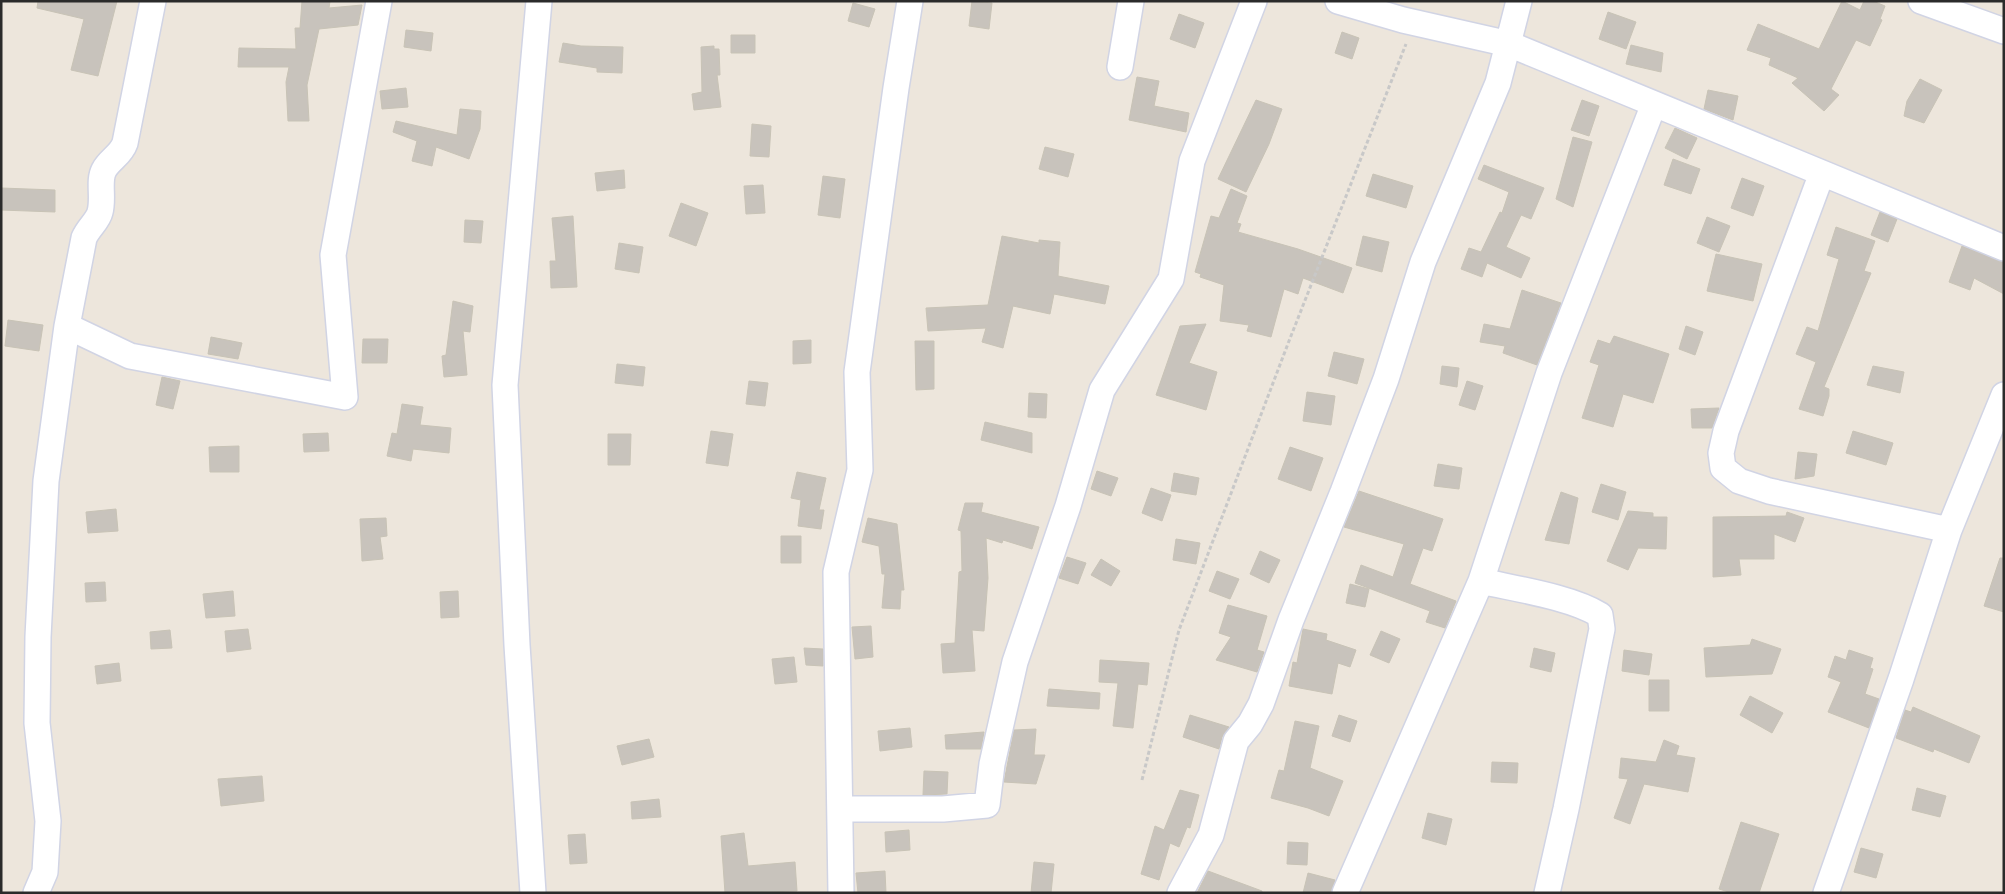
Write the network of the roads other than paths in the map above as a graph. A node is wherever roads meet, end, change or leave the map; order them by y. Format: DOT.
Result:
graph roads {
  1 [pos="153,1"];
  2 [pos="379,1"];
  3 [pos="539,1"];
  4 [pos="910,1"];
  5 [pos="1131,1"];
  6 [pos="1254,1"];
  7 [pos="1338,1"];
  8 [pos="1519,1"];
  9 [pos="1921,1"];
  10 [pos="2004,32"];
  11 [pos="1509,44"];
  12 [pos="1120,67"];
  13 [pos="1654,104"];
  14 [pos="1822,173"];
  15 [pos="2004,248"];
  16 [pos="67,326"];
  17 [pos="2004,395"];
  18 [pos="1950,530"];
  19 [pos="1481,581"];
  20 [pos="840,809"];
  21 [pos="36,893"];
  22 [pos="533,893"];
  23 [pos="841,893"];
  24 [pos="1180,893"];
  25 [pos="1345,893"];
  26 [pos="1547,893"];
  27 [pos="1826,893"];
  1 -- 16 [label="street"];
  2 -- 16 [label="street"];
  3 -- 22 [label="street"];
  4 -- 20 [label="street"];
  5 -- 12 [label="street"];
  6 -- 20 [label="street"];
  7 -- 11 [label="street"];
  8 -- 11 [label="street"];
  9 -- 10 [label="street"];
  11 -- 13 [label="street"];
  11 -- 24 [label="street"];
  13 -- 14 [label="street"];
  13 -- 19 [label="street"];
  14 -- 15 [label="street"];
  14 -- 18 [label="street"];
  16 -- 21 [label="street"];
  17 -- 18 [label="street"];
  18 -- 27 [label="street"];
  19 -- 25 [label="street"];
  19 -- 26 [label="street"];
  20 -- 23 [label="street"];
}
